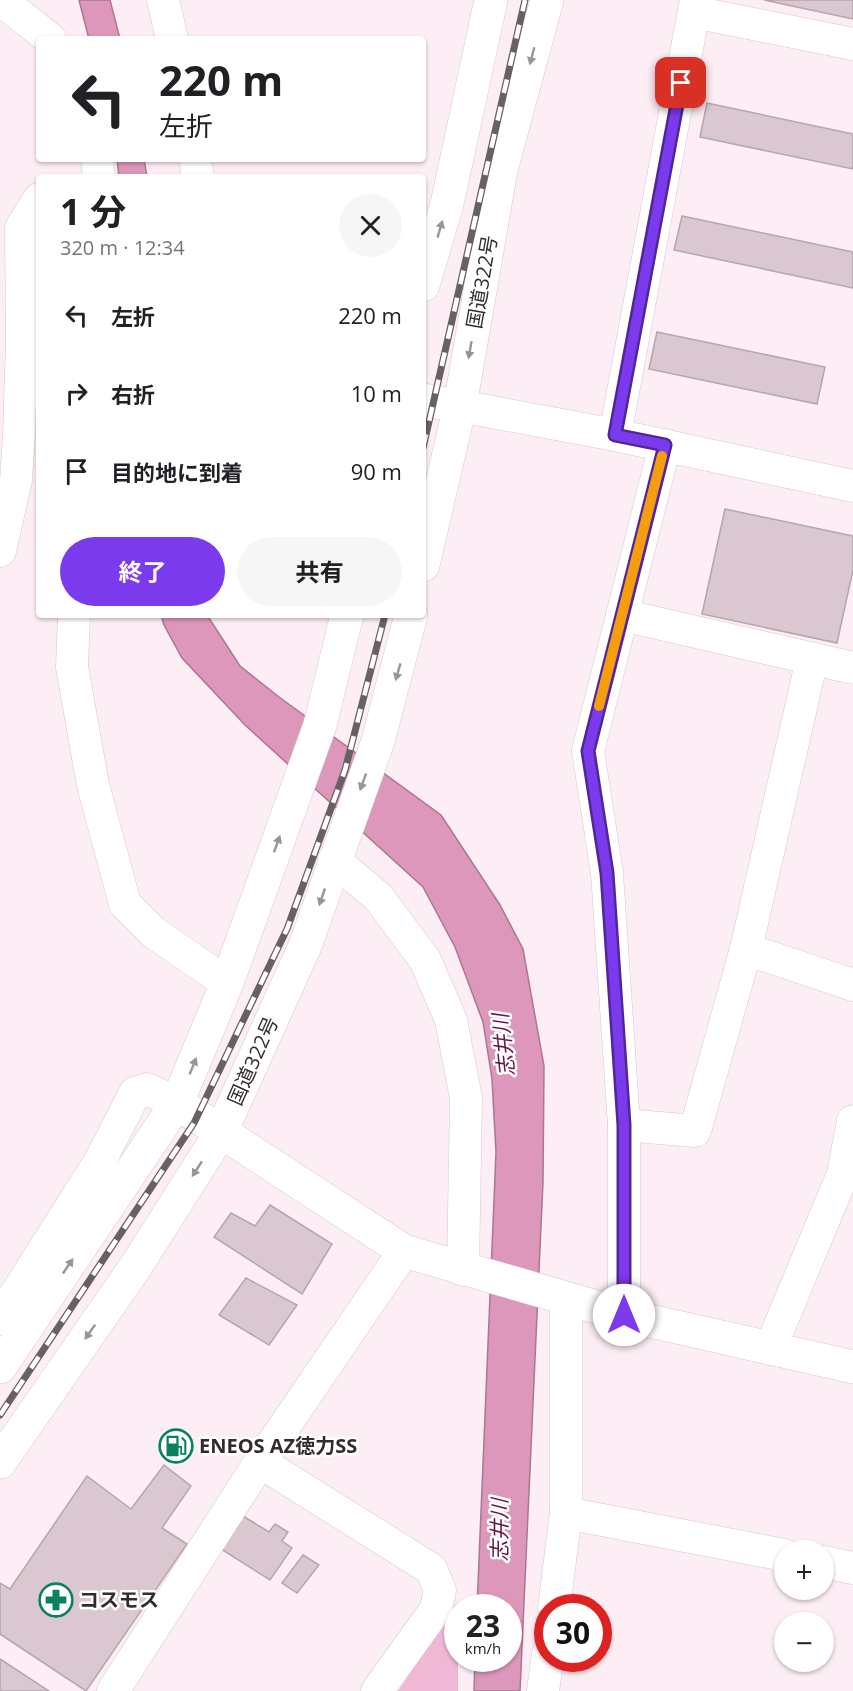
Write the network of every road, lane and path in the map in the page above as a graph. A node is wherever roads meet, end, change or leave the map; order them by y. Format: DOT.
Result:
graph roads {
  1 [pos="1,0"];
  2 [pos="163,0"];
  3 [pos="491,0"];
  4 [pos="548,0"];
  5 [pos="695,6"];
  6 [pos="46,36"];
  7 [pos="171,36"];
  8 [pos="853,44"];
  9 [pos="36,204"];
  10 [pos="426,275"];
  11 [pos="426,400"];
  12 [pos="460,406"];
  13 [pos="615,435"];
  14 [pos="665,445"];
  15 [pos="853,486"];
  16 [pos="0,551"];
  17 [pos="426,552"];
  18 [pos="622,615"];
  19 [pos="74,618"];
  20 [pos="345,618"];
  21 [pos="410,618"];
  22 [pos="812,659"];
  23 [pos="853,668"];
  24 [pos="334,861"];
  25 [pos="746,949"];
  26 [pos="227,983"];
  27 [pos="853,985"];
  28 [pos="177,1103"];
  29 [pos="853,1121"];
  30 [pos="624,1125"];
  31 [pos="221,1132"];
  32 [pos="848,1175"];
  33 [pos="404,1251"];
  34 [pos="470,1271"];
  35 [pos="566,1298"];
  36 [pos="624,1315"];
  37 [pos="0,1318"];
  38 [pos="770,1349"];
  39 [pos="0,1367"];
  40 [pos="853,1367"];
  41 [pos="0,1462"];
  42 [pos="260,1462"];
  43 [pos="566,1513"];
  44 [pos="774,1553"];
  45 [pos="834,1564"];
  46 [pos="853,1568"];
  47 [pos="556,1594"];
  48 [pos="546,1672"];
  49 [pos="113,1691"];
  50 [pos="377,1691"];
  51 [pos="543,1691"];
  1 -- 6 [label="street"];
  2 -- 7 [label="street"];
  10 -- 3 [label="main road, one-way"];
  4 -- 12 [label="main road, 国道322号, one-way"];
  5 -- 8 [label="street"];
  5 -- 13 [label="street"];
  9 -- 16 [label="street"];
  11 -- 12 [label="main road"];
  12 -- 13 [label="street"];
  12 -- 17 [label="main road, 国道322号"];
  13 -- 14 [label="street"];
  14 -- 15 [label="street"];
  14 -- 18 [label="street"];
  18 -- 22 [label="street"];
  18 -- 30 [label="street"];
  19 -- 26 [label="street"];
  26 -- 20 [label="main road, one-way"];
  21 -- 24 [label="main road, 国道322号, one-way"];
  22 -- 23 [label="street"];
  22 -- 25 [label="street"];
  24 -- 31 [label="main road, 国道322号, one-way"];
  24 -- 34 [label="street"];
  25 -- 27 [label="street"];
  25 -- 30 [label="street"];
  28 -- 26 [label="main road, one-way"];
  28 -- 31 [label="main road"];
  28 -- 37 [label="street"];
  39 -- 28 [label="main road, one-way"];
  29 -- 32 [label="street"];
  30 -- 36 [label="street"];
  31 -- 33 [label="main road"];
  31 -- 41 [label="main road, 国道322号, one-way"];
  32 -- 38 [label="street"];
  33 -- 34 [label="main road"];
  33 -- 42 [label="street"];
  34 -- 35 [label="main road"];
  35 -- 36 [label="main road"];
  35 -- 43 [label="street"];
  36 -- 38 [label="main road"];
  38 -- 40 [label="main road"];
  42 -- 49 [label="street"];
  42 -- 50 [label="street"];
  43 -- 44 [label="street"];
  43 -- 47 [label="street"];
  45 -- 46 [label="street"];
  48 -- 51 [label="street"];
}
